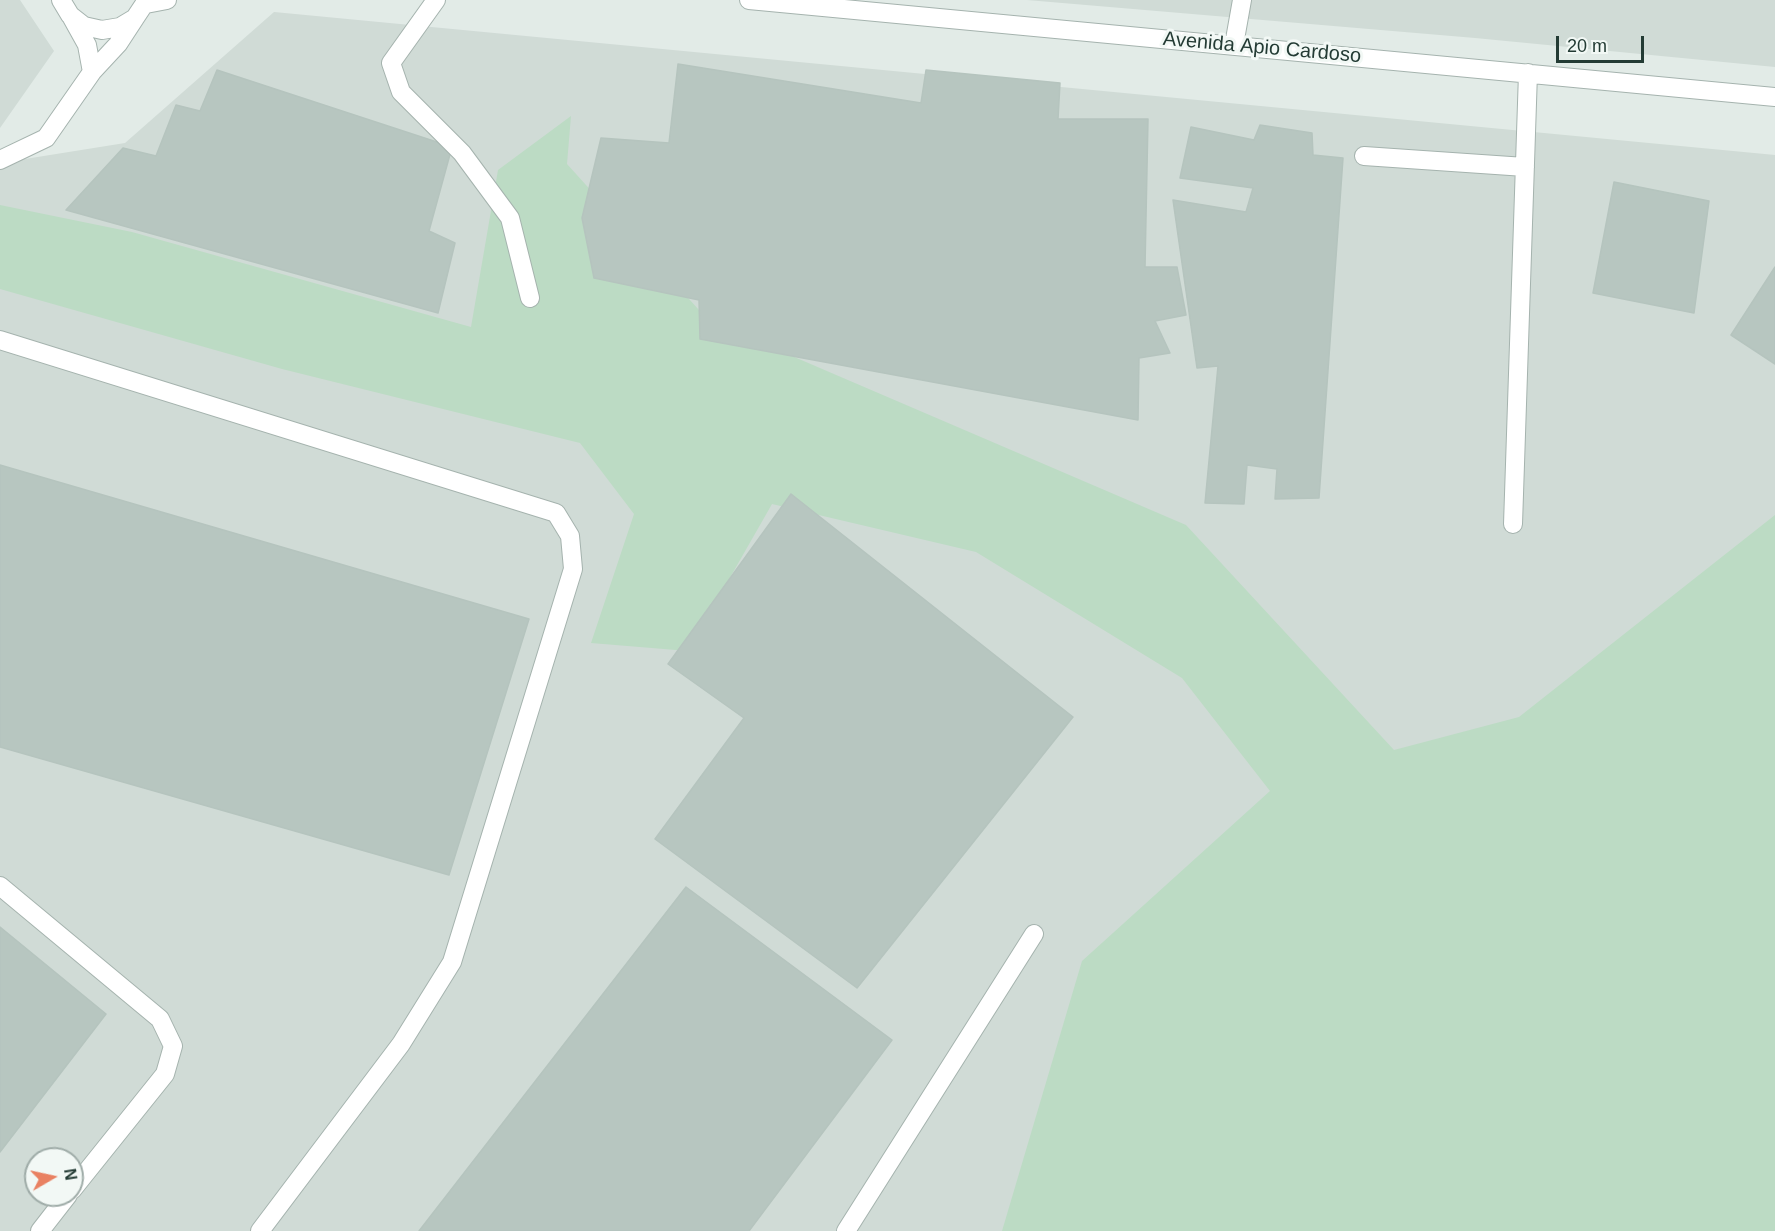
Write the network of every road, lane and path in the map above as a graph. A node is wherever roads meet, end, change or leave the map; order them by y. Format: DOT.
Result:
graph roads {
  1 [pos="166,0"];
  2 [pos="436,0"];
  3 [pos="749,0"];
  4 [pos="1242,0"];
  5 [pos="65,7"];
  6 [pos="143,7"];
  7 [pos="1234,45"];
  8 [pos="92,72"];
  9 [pos="1528,73"];
  10 [pos="1775,97"];
  11 [pos="1364,156"];
  12 [pos="0,160"];
  13 [pos="1525,167"];
  14 [pos="530,298"];
  15 [pos="0,340"];
  16 [pos="1513,525"];
  17 [pos="0,886"];
  18 [pos="1034,934"];
  19 [pos="84,1175"];
  20 [pos="59,1207"];
  21 [pos="40,1231"];
  22 [pos="260,1231"];
  23 [pos="846,1231"];
  1 -- 6 [label="street"];
  2 -- 14 [label="street"];
  3 -- 7 [label="street, Avenida Apio Cardoso"];
  4 -- 7 [label="street"];
  5 -- 6 [label="street"];
  5 -- 8 [label="street"];
  6 -- 8 [label="street"];
  7 -- 9 [label="street, Avenida Apio Cardoso"];
  8 -- 12 [label="street"];
  9 -- 10 [label="street, Avenida Apio Cardoso"];
  9 -- 13 [label="street"];
  11 -- 13 [label="street"];
  13 -- 16 [label="street"];
  15 -- 22 [label="street"];
  17 -- 19 [label="street"];
  18 -- 23 [label="street"];
  20 -- 21 [label="street"];
}
